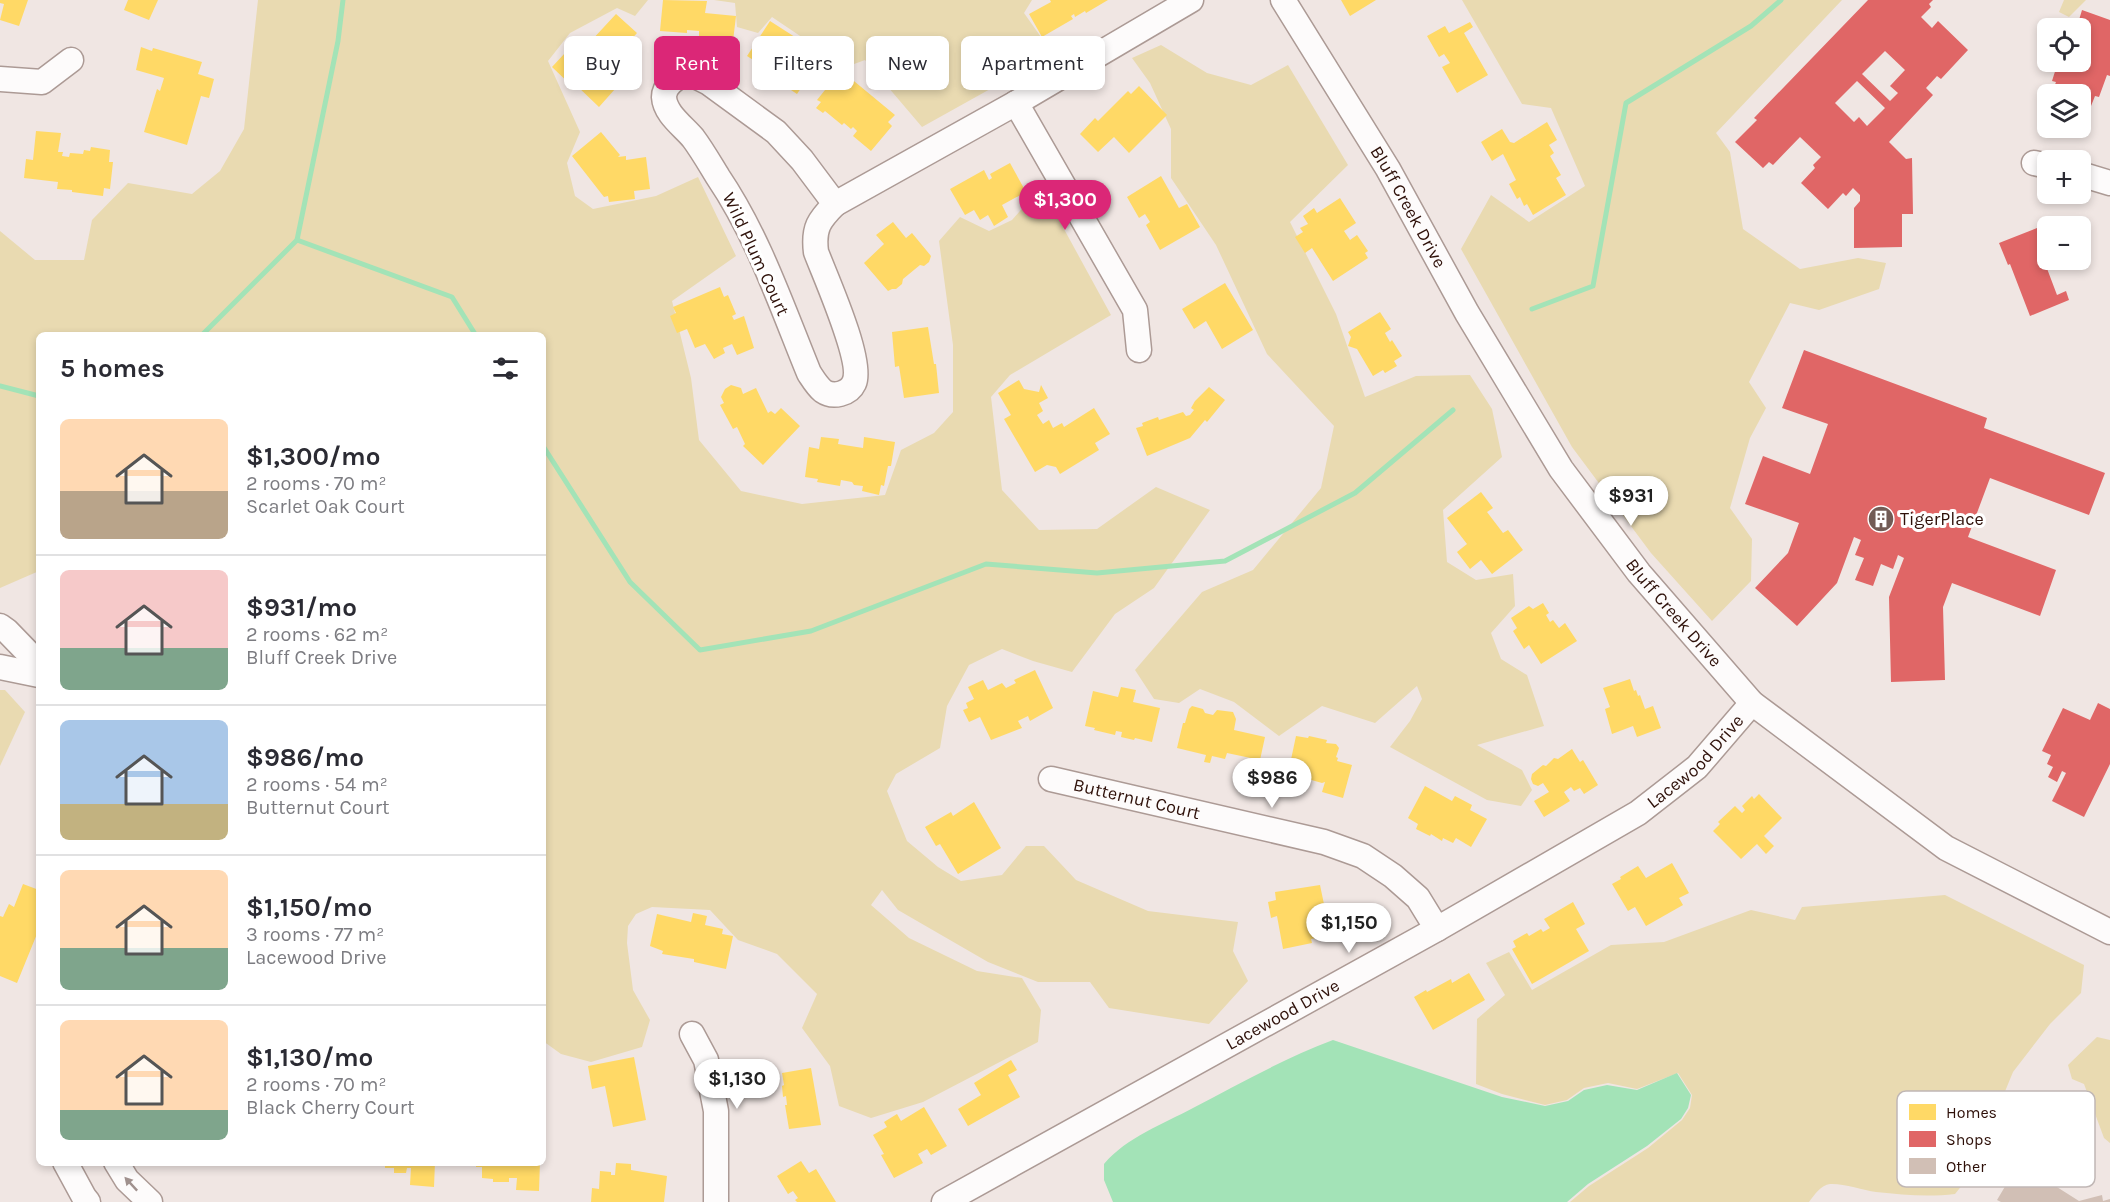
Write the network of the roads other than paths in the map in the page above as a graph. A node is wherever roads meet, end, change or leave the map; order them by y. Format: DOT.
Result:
graph roads {
  1 [pos="1191,0"];
  2 [pos="1283,0"];
  3 [pos="71,60"];
  4 [pos="0,79"];
  5 [pos="1016,103"];
  6 [pos="2091,177"];
  7 [pos="2110,183"];
  8 [pos="835,204"];
  9 [pos="1139,350"];
  10 [pos="0,626"];
  11 [pos="36,661"];
  12 [pos="0,667"];
  13 [pos="36,674"];
  14 [pos="1752,703"];
  15 [pos="1051,779"];
  16 [pos="1437,930"];
  17 [pos="2110,932"];
  18 [pos="692,1034"];
  19 [pos="67,1166"];
  20 [pos="118,1166"];
  21 [pos="88,1202"];
  22 [pos="150,1202"];
  23 [pos="716,1202"];
  24 [pos="944,1202"];
  1 -- 5 [label="street, Wild Plum Court"];
  2 -- 14 [label="street, Bluff Creek Drive"];
  3 -- 4 [label="street"];
  5 -- 8 [label="street, Wild Plum Court"];
  5 -- 9 [label="street"];
  6 -- 7 [label="street"];
  8 -- 8 [label="street, Wild Plum Court"];
  10 -- 11 [label="street"];
  12 -- 13 [label="street"];
  14 -- 16 [label="street, Lacewood Drive"];
  14 -- 17 [label="street, Bluff Creek Drive"];
  15 -- 16 [label="street, Butternut Court"];
  16 -- 24 [label="street, Lacewood Drive"];
  18 -- 23 [label="street"];
  19 -- 21 [label="street"];
  22 -- 20 [label="street, one-way"];
}
